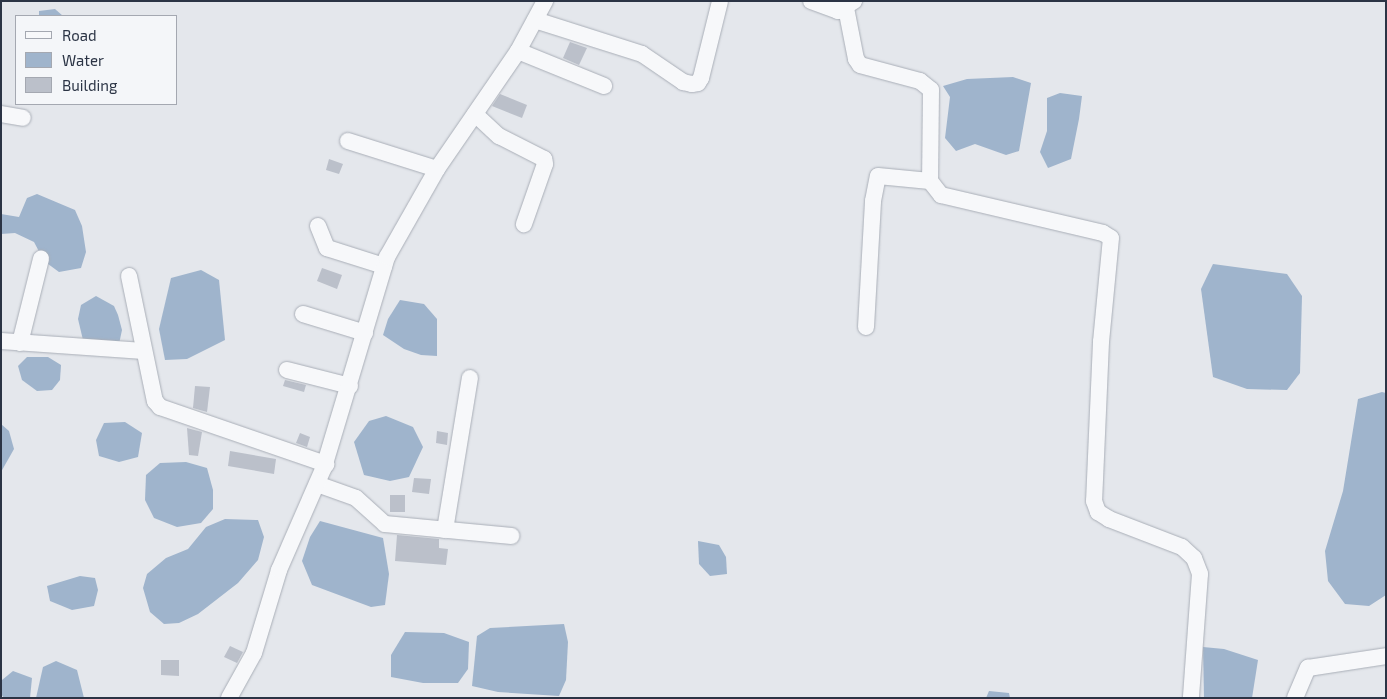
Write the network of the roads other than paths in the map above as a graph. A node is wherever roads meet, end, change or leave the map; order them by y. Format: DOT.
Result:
graph roads {
  1 [pos="545,1"];
  2 [pos="720,1"];
  3 [pos="812,1"];
  4 [pos="850,5"];
  5 [pos="535,20"];
  6 [pos="518,51"];
  7 [pos="604,86"];
  8 [pos="1,114"];
  9 [pos="474,114"];
  10 [pos="23,118"];
  11 [pos="348,141"];
  12 [pos="437,169"];
  13 [pos="930,181"];
  14 [pos="524,224"];
  15 [pos="318,226"];
  16 [pos="41,259"];
  17 [pos="384,266"];
  18 [pos="129,276"];
  19 [pos="303,314"];
  20 [pos="866,327"];
  21 [pos="365,333"];
  22 [pos="1,340"];
  23 [pos="20,343"];
  24 [pos="144,351"];
  25 [pos="287,370"];
  26 [pos="470,378"];
  27 [pos="350,386"];
  28 [pos="326,464"];
  29 [pos="317,484"];
  30 [pos="445,530"];
  31 [pos="511,536"];
  32 [pos="1386,656"];
  33 [pos="229,698"];
  34 [pos="1191,698"];
  35 [pos="1294,698"];
  1 -- 5 [label="street"];
  2 -- 5 [label="street"];
  3 -- 4 [label="street"];
  4 -- 13 [label="street"];
  5 -- 6 [label="street"];
  6 -- 7 [label="street"];
  6 -- 9 [label="street"];
  8 -- 10 [label="street"];
  9 -- 12 [label="street"];
  9 -- 14 [label="street"];
  11 -- 12 [label="street"];
  12 -- 17 [label="street"];
  13 -- 20 [label="street"];
  13 -- 34 [label="street"];
  15 -- 17 [label="street"];
  16 -- 23 [label="street"];
  17 -- 21 [label="street"];
  18 -- 24 [label="street"];
  19 -- 21 [label="street"];
  21 -- 27 [label="street"];
  22 -- 23 [label="street"];
  23 -- 24 [label="street"];
  24 -- 28 [label="street"];
  25 -- 27 [label="street"];
  26 -- 30 [label="street"];
  27 -- 28 [label="street"];
  28 -- 29 [label="street"];
  29 -- 30 [label="street"];
  29 -- 33 [label="street"];
  30 -- 31 [label="street"];
  32 -- 35 [label="street"];
}
